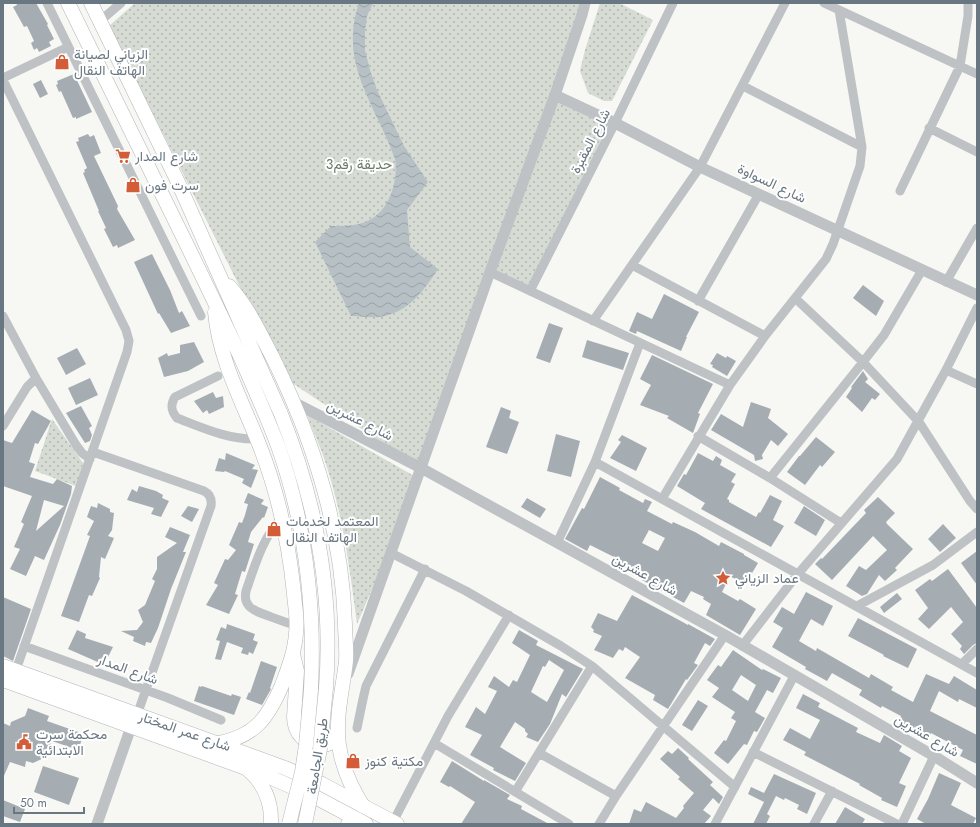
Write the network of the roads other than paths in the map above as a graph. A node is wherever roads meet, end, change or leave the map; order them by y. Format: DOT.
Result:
graph roads {
  1 [pos="47,3"];
  2 [pos="68,3"];
  3 [pos="91,3"];
  4 [pos="121,3"];
  5 [pos="585,3"];
  6 [pos="673,3"];
  7 [pos="785,3"];
  8 [pos="824,3"];
  9 [pos="968,3"];
  10 [pos="839,10"];
  11 [pos="100,21"];
  12 [pos="68,47"];
  13 [pos="960,66"];
  14 [pos="977,74"];
  15 [pos="3,79"];
  16 [pos="743,86"];
  17 [pos="555,95"];
  18 [pos="615,123"];
  19 [pos="929,128"];
  20 [pos="862,147"];
  21 [pos="977,152"];
  22 [pos="700,167"];
  23 [pos="900,191"];
  24 [pos="759,194"];
  25 [pos="977,228"];
  26 [pos="838,230"];
  27 [pos="632,265"];
  28 [pos="922,270"];
  29 [pos="490,272"];
  30 [pos="220,277"];
  31 [pos="946,282"];
  32 [pos="530,291"];
  33 [pos="977,295"];
  34 [pos="795,298"];
  35 [pos="698,301"];
  36 [pos="214,302"];
  37 [pos="977,308"];
  38 [pos="3,316"];
  39 [pos="201,316"];
  40 [pos="593,321"];
  41 [pos="766,336"];
  42 [pos="640,343"];
  43 [pos="863,362"];
  44 [pos="946,370"];
  45 [pos="218,376"];
  46 [pos="36,378"];
  47 [pos="977,384"];
  48 [pos="730,385"];
  49 [pos="293,402"];
  50 [pos="919,422"];
  51 [pos="3,426"];
  52 [pos="698,436"];
  53 [pos="257,439"];
  54 [pos="91,455"];
  55 [pos="595,462"];
  56 [pos="421,468"];
  57 [pos="770,478"];
  58 [pos="662,499"];
  59 [pos="977,509"];
  60 [pos="282,517"];
  61 [pos="841,523"];
  62 [pos="977,532"];
  63 [pos="557,543"];
  64 [pos="391,553"];
  65 [pos="425,569"];
  66 [pos="797,574"];
  67 [pos="857,606"];
  68 [pos="509,615"];
  69 [pos="297,626"];
  70 [pos="725,635"];
  71 [pos="24,646"];
  72 [pos="742,646"];
  73 [pos="977,649"];
  74 [pos="292,653"];
  75 [pos="962,664"];
  76 [pos="592,666"];
  77 [pos="9,668"];
  78 [pos="977,673"];
  79 [pos="794,676"];
  80 [pos="4,681"];
  81 [pos="343,681"];
  82 [pos="146,690"];
  83 [pos="221,720"];
  84 [pos="134,721"];
  85 [pos="663,726"];
  86 [pos="357,728"];
  87 [pos="338,739"];
  88 [pos="219,743"];
  89 [pos="434,743"];
  90 [pos="754,752"];
  91 [pos="539,753"];
  92 [pos="934,756"];
  93 [pos="242,766"];
  94 [pos="977,783"];
  95 [pos="735,787"];
  96 [pos="832,791"];
  97 [pos="515,792"];
  98 [pos="616,796"];
  99 [pos="363,806"];
  100 [pos="358,823"];
  101 [pos="395,823"];
  102 [pos="97,824"];
  103 [pos="271,824"];
  104 [pos="281,824"];
  105 [pos="289,824"];
  106 [pos="306,824"];
  107 [pos="310,824"];
  108 [pos="569,824"];
  109 [pos="599,824"];
  110 [pos="715,824"];
  111 [pos="814,824"];
  112 [pos="897,824"];
  113 [pos="902,824"];
  1 -- 12 [label="street"];
  2 -- 36 [label="main road"];
  3 -- 11 [label="main road, طريق الجامعة"];
  4 -- 11 [label="street"];
  5 -- 17 [label="street"];
  6 -- 18 [label="street, شارع المقبرة"];
  7 -- 16 [label="street"];
  8 -- 10 [label="street"];
  9 -- 13 [label="street"];
  10 -- 13 [label="street"];
  10 -- 20 [label="street"];
  11 -- 30 [label="main road, طريق الجامعة"];
  12 -- 15 [label="street"];
  12 -- 39 [label="street"];
  13 -- 14 [label="street"];
  13 -- 19 [label="street"];
  15 -- 54 [label="street"];
  16 -- 20 [label="street"];
  16 -- 22 [label="street"];
  17 -- 18 [label="street, شارع السواوة"];
  17 -- 29 [label="street"];
  18 -- 22 [label="street, شارع السواوة"];
  18 -- 32 [label="street, شارع المقبرة"];
  19 -- 21 [label="street"];
  19 -- 23 [label="street"];
  20 -- 26 [label="street"];
  22 -- 24 [label="street, شارع السواوة"];
  22 -- 27 [label="street"];
  24 -- 26 [label="street, شارع السواوة"];
  24 -- 35 [label="street"];
  25 -- 31 [label="street"];
  26 -- 28 [label="street, شارع السواوة"];
  26 -- 34 [label="street"];
  27 -- 35 [label="street"];
  27 -- 40 [label="street"];
  28 -- 31 [label="street, شارع السواوة"];
  28 -- 43 [label="street"];
  29 -- 32 [label="street"];
  29 -- 56 [label="street"];
  30 -- 49 [label="main road"];
  30 -- 106 [label="main road, طريق الجامعة, bridge"];
  31 -- 33 [label="street, شارع السواوة"];
  32 -- 40 [label="street"];
  34 -- 41 [label="street"];
  34 -- 43 [label="street"];
  35 -- 41 [label="street"];
  36 -- 53 [label="main road"];
  36 -- 105 [label="main road, bridge"];
  37 -- 44 [label="street"];
  38 -- 46 [label="street"];
  40 -- 42 [label="street"];
  41 -- 48 [label="street"];
  42 -- 48 [label="street"];
  42 -- 55 [label="street"];
  43 -- 50 [label="street"];
  43 -- 57 [label="street"];
  44 -- 47 [label="street"];
  44 -- 50 [label="street"];
  45 -- 53 [label="street"];
  46 -- 51 [label="street"];
  46 -- 54 [label="street"];
  48 -- 52 [label="street"];
  49 -- 56 [label="street, شارع عشرين"];
  49 -- 81 [label="main road"];
  50 -- 59 [label="street"];
  50 -- 61 [label="street"];
  52 -- 57 [label="street"];
  52 -- 58 [label="street"];
  53 -- 60 [label="main road"];
  54 -- 71 [label="street"];
  54 -- 82 [label="street"];
  55 -- 58 [label="street"];
  55 -- 63 [label="street"];
  56 -- 63 [label="street, شارع عشرين"];
  56 -- 64 [label="street"];
  57 -- 61 [label="street"];
  58 -- 66 [label="street"];
  60 -- 69 [label="main road"];
  60 -- 69 [label="street"];
  61 -- 66 [label="street"];
  62 -- 67 [label="street"];
  63 -- 70 [label="street, شارع عشرين"];
  64 -- 65 [label="street"];
  64 -- 81 [label="street"];
  65 -- 68 [label="street"];
  65 -- 86 [label="street"];
  66 -- 67 [label="street"];
  66 -- 72 [label="street"];
  67 -- 75 [label="street"];
  68 -- 76 [label="street"];
  68 -- 89 [label="street"];
  69 -- 74 [label="main road"];
  70 -- 72 [label="street, شارع عشرين"];
  70 -- 85 [label="street"];
  71 -- 77 [label="street"];
  71 -- 82 [label="street, شارع المدار"];
  72 -- 79 [label="street, شارع عشرين"];
  73 -- 75 [label="street"];
  74 -- 87 [label="main road"];
  74 -- 88 [label="main road"];
  75 -- 78 [label="street"];
  76 -- 85 [label="street"];
  76 -- 91 [label="street"];
  77 -- 84 [label="main road, شارع عمر المختار"];
  79 -- 90 [label="street"];
  79 -- 92 [label="street, شارع عشرين"];
  80 -- 84 [label="main road, شارع عمر المختار"];
  81 -- 87 [label="main road"];
  82 -- 83 [label="street, شارع المدار"];
  82 -- 84 [label="street"];
  84 -- 88 [label="main road, شارع عمر المختار"];
  84 -- 93 [label="main road, شارع عمر المختار"];
  84 -- 102 [label="street"];
  85 -- 95 [label="street"];
  85 -- 98 [label="street"];
  87 -- 99 [label="main road"];
  88 -- 99 [label="main road, شارع عمر المختار"];
  89 -- 97 [label="street"];
  89 -- 101 [label="street"];
  90 -- 95 [label="street"];
  90 -- 96 [label="street"];
  91 -- 97 [label="street"];
  91 -- 98 [label="street"];
  92 -- 94 [label="street, شارع عشرين"];
  92 -- 113 [label="street"];
  93 -- 100 [label="main road, شارع عمر المختار"];
  93 -- 103 [label="main road"];
  95 -- 110 [label="street"];
  96 -- 111 [label="street"];
  96 -- 112 [label="street"];
  97 -- 108 [label="street"];
  98 -- 109 [label="street"];
  99 -- 101 [label="main road, شارع عمر المختار"];
  104 -- 107 [label="main road"];
}
